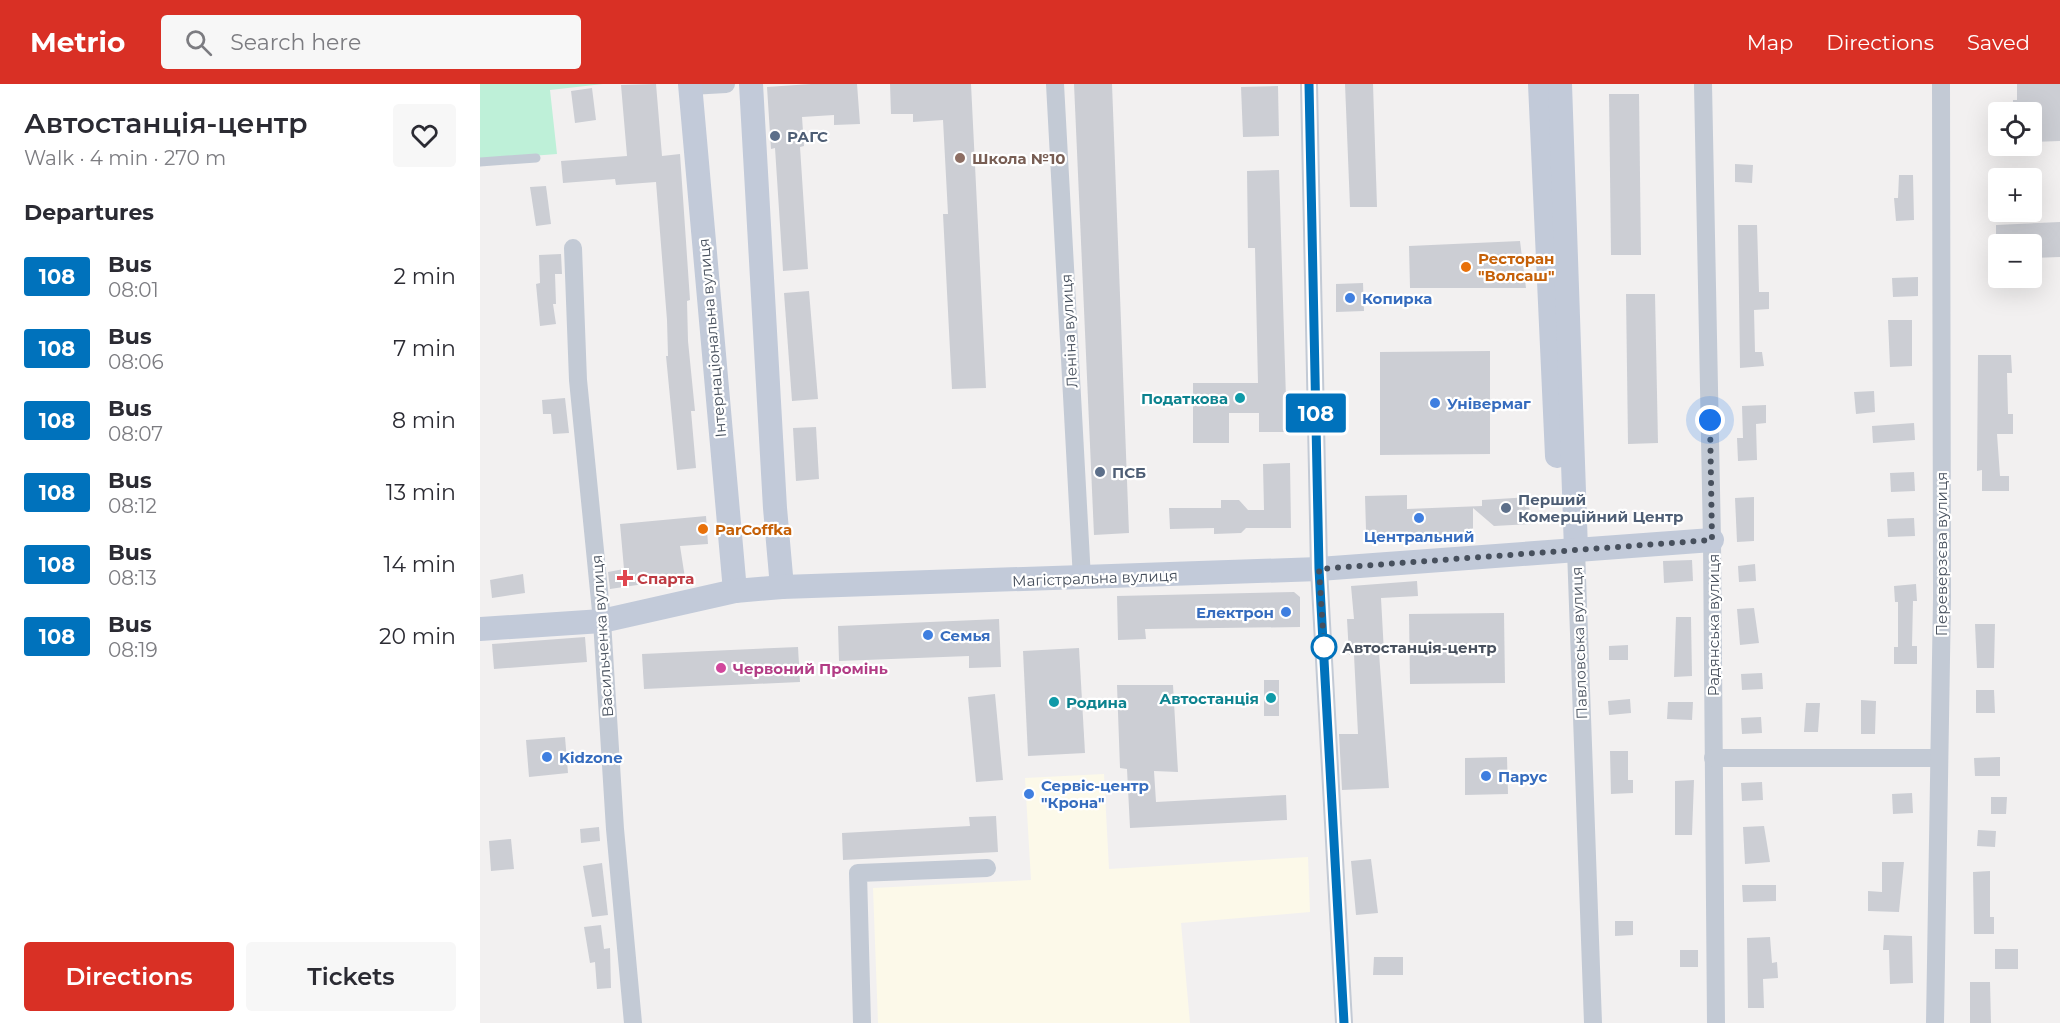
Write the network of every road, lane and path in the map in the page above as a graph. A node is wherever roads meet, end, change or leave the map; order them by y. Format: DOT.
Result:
graph roads {
  1 [pos="726,84"];
  2 [pos="752,84"];
  3 [pos="1055,84"];
  4 [pos="1309,84"];
  5 [pos="1540,84"];
  6 [pos="1560,84"];
  7 [pos="1703,84"];
  8 [pos="1941,84"];
  9 [pos="690,85"];
  10 [pos="537,158"];
  11 [pos="480,162"];
  12 [pos="573,248"];
  13 [pos="1712,540"];
  14 [pos="1569,549"];
  15 [pos="1319,569"];
  16 [pos="1082,579"];
  17 [pos="782,587"];
  18 [pos="735,591"];
  19 [pos="602,621"];
  20 [pos="480,629"];
  21 [pos="1713,758"];
  22 [pos="1939,758"];
  23 [pos="987,868"];
  24 [pos="633,1023"];
  25 [pos="862,1023"];
  26 [pos="1344,1023"];
  27 [pos="1593,1023"];
  28 [pos="1716,1023"];
  29 [pos="1935,1023"];
  1 -- 9 [label="street"];
  2 -- 17 [label="street"];
  3 -- 16 [label="street, Леніна вулиця"];
  4 -- 15 [label="street"];
  5 -- 14 [label="street, Павловська вулиця"];
  6 -- 14 [label="street, Павловська вулиця"];
  7 -- 13 [label="street, Радянська вулиця"];
  8 -- 22 [label="street, Переверзєва вулиця"];
  9 -- 18 [label="street, Інтернаціональна вулиця"];
  10 -- 11 [label="lane"];
  12 -- 19 [label="street, Васильченка вулиця"];
  13 -- 14 [label="street, Магістральна вулиця"];
  13 -- 21 [label="street, Радянська вулиця"];
  14 -- 15 [label="street, Магістральна вулиця"];
  14 -- 27 [label="street, Павловська вулиця"];
  15 -- 16 [label="street, Магістральна вулиця"];
  15 -- 26 [label="street"];
  16 -- 17 [label="street, Магістральна вулиця"];
  17 -- 18 [label="street, Магістральна вулиця"];
  18 -- 19 [label="street, Магістральна вулиця"];
  19 -- 20 [label="street, Магістральна вулиця"];
  19 -- 24 [label="street, Васильченка вулиця"];
  21 -- 22 [label="street"];
  21 -- 28 [label="street, Радянська вулиця"];
  22 -- 29 [label="street, Переверзєва вулиця"];
  23 -- 25 [label="street"];
}
